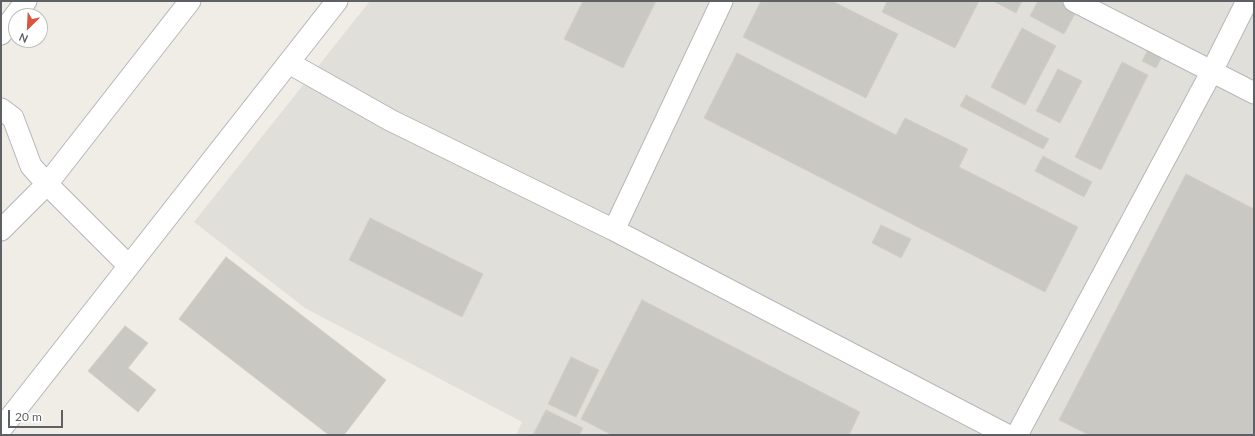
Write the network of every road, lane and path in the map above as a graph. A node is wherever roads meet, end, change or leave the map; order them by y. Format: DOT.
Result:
graph roads {
  1 [pos="26,1"];
  2 [pos="190,1"];
  3 [pos="337,1"];
  4 [pos="722,1"];
  5 [pos="1074,1"];
  6 [pos="1247,1"];
  7 [pos="1,34"];
  8 [pos="289,63"];
  9 [pos="1212,71"];
  10 [pos="1254,93"];
  11 [pos="1,109"];
  12 [pos="48,184"];
  13 [pos="1,230"];
  14 [pos="614,230"];
  15 [pos="129,266"];
  16 [pos="1,429"];
  17 [pos="1006,435"];
  18 [pos="1017,435"];
  1 -- 7 [label="street"];
  2 -- 12 [label="street"];
  3 -- 8 [label="street"];
  4 -- 14 [label="street"];
  5 -- 9 [label="street"];
  6 -- 9 [label="street"];
  8 -- 14 [label="street"];
  8 -- 15 [label="street"];
  9 -- 10 [label="street"];
  9 -- 18 [label="street"];
  11 -- 12 [label="street"];
  12 -- 13 [label="street"];
  12 -- 15 [label="street"];
  14 -- 17 [label="street"];
  15 -- 16 [label="street"];
}
